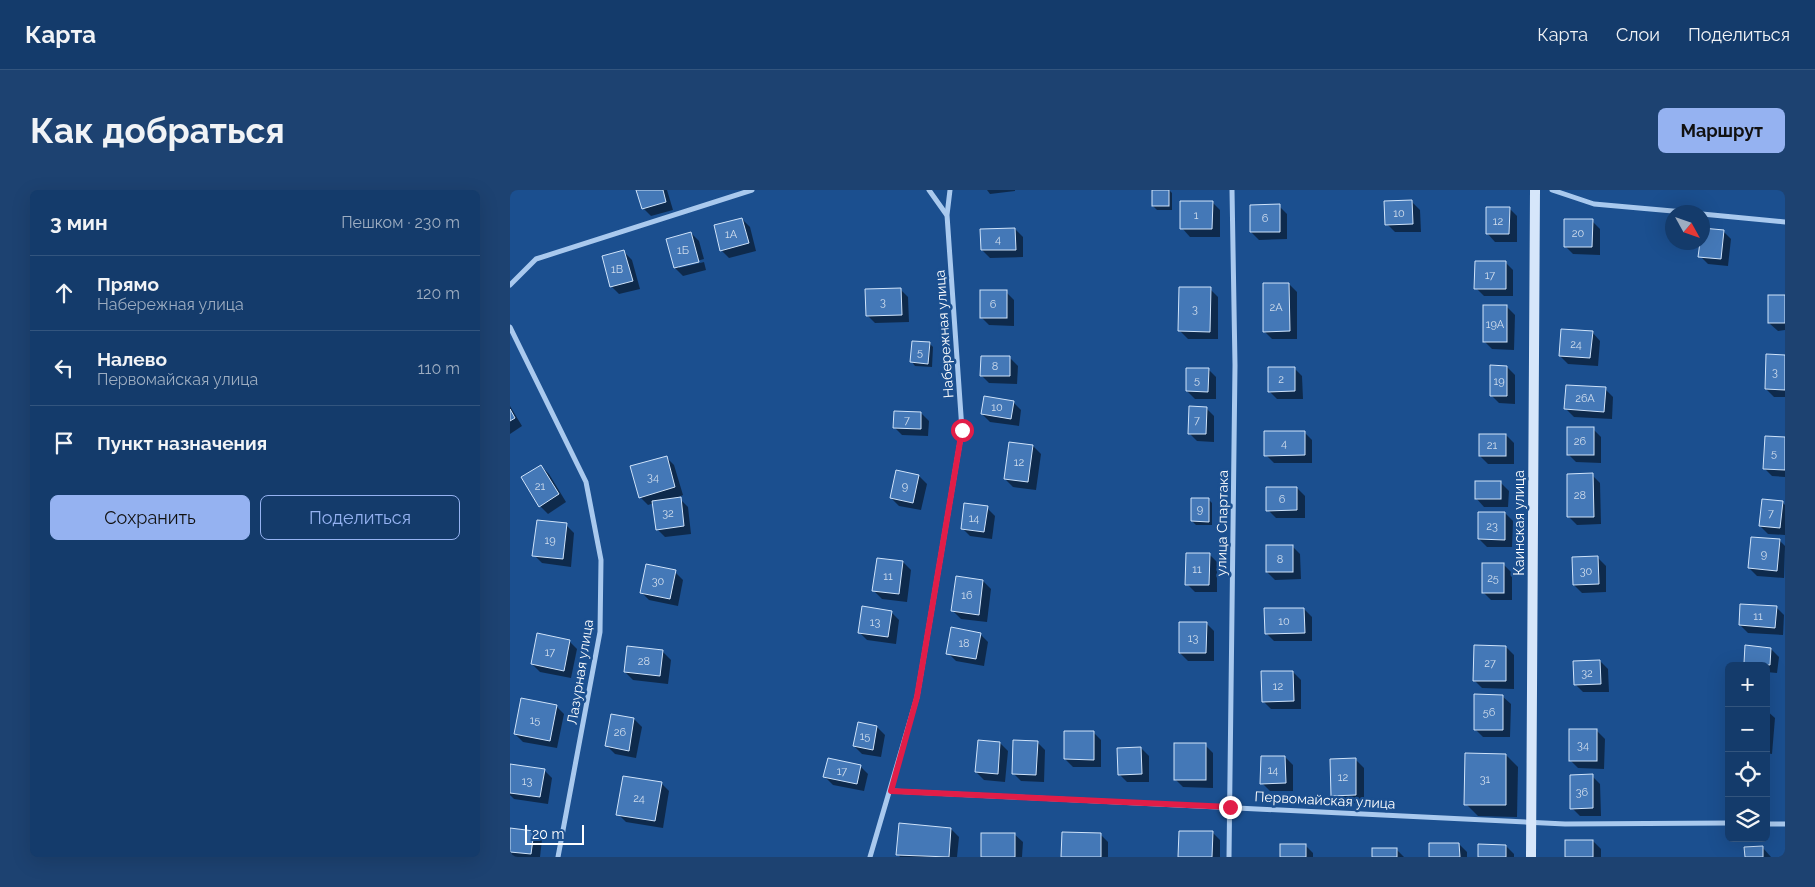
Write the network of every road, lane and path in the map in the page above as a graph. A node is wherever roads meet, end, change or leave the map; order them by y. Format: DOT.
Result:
graph roads {
  1 [pos="752,190"];
  2 [pos="928,190"];
  3 [pos="950,190"];
  4 [pos="1232,190"];
  5 [pos="1535,190"];
  6 [pos="1552,190"];
  7 [pos="1665,210"];
  8 [pos="947,215"];
  9 [pos="1710,215"];
  10 [pos="1785,222"];
  11 [pos="510,285"];
  12 [pos="510,327"];
  13 [pos="891,791"];
  14 [pos="1230,807"];
  15 [pos="1531,823"];
  16 [pos="1725,824"];
  17 [pos="1770,824"];
  18 [pos="1785,824"];
  19 [pos="558,857"];
  20 [pos="870,857"];
  21 [pos="1229,857"];
  22 [pos="1531,857"];
  1 -- 11 [label="street"];
  2 -- 8 [label="street"];
  3 -- 8 [label="street, Набережная улица"];
  4 -- 14 [label="street, улица Спартака"];
  5 -- 15 [label="main road, Каинская улица"];
  6 -- 7 [label="street"];
  8 -- 13 [label="street, Набережная улица"];
  9 -- 10 [label="street"];
  12 -- 19 [label="street, Лазурная улица"];
  13 -- 14 [label="street, Первомайская улица"];
  13 -- 20 [label="street, Набережная улица"];
  14 -- 15 [label="street, Первомайская улица"];
  14 -- 21 [label="street, улица Спартака"];
  15 -- 16 [label="street, Первомайская улица"];
  15 -- 22 [label="main road, Каинская улица"];
  17 -- 18 [label="street"];
}
